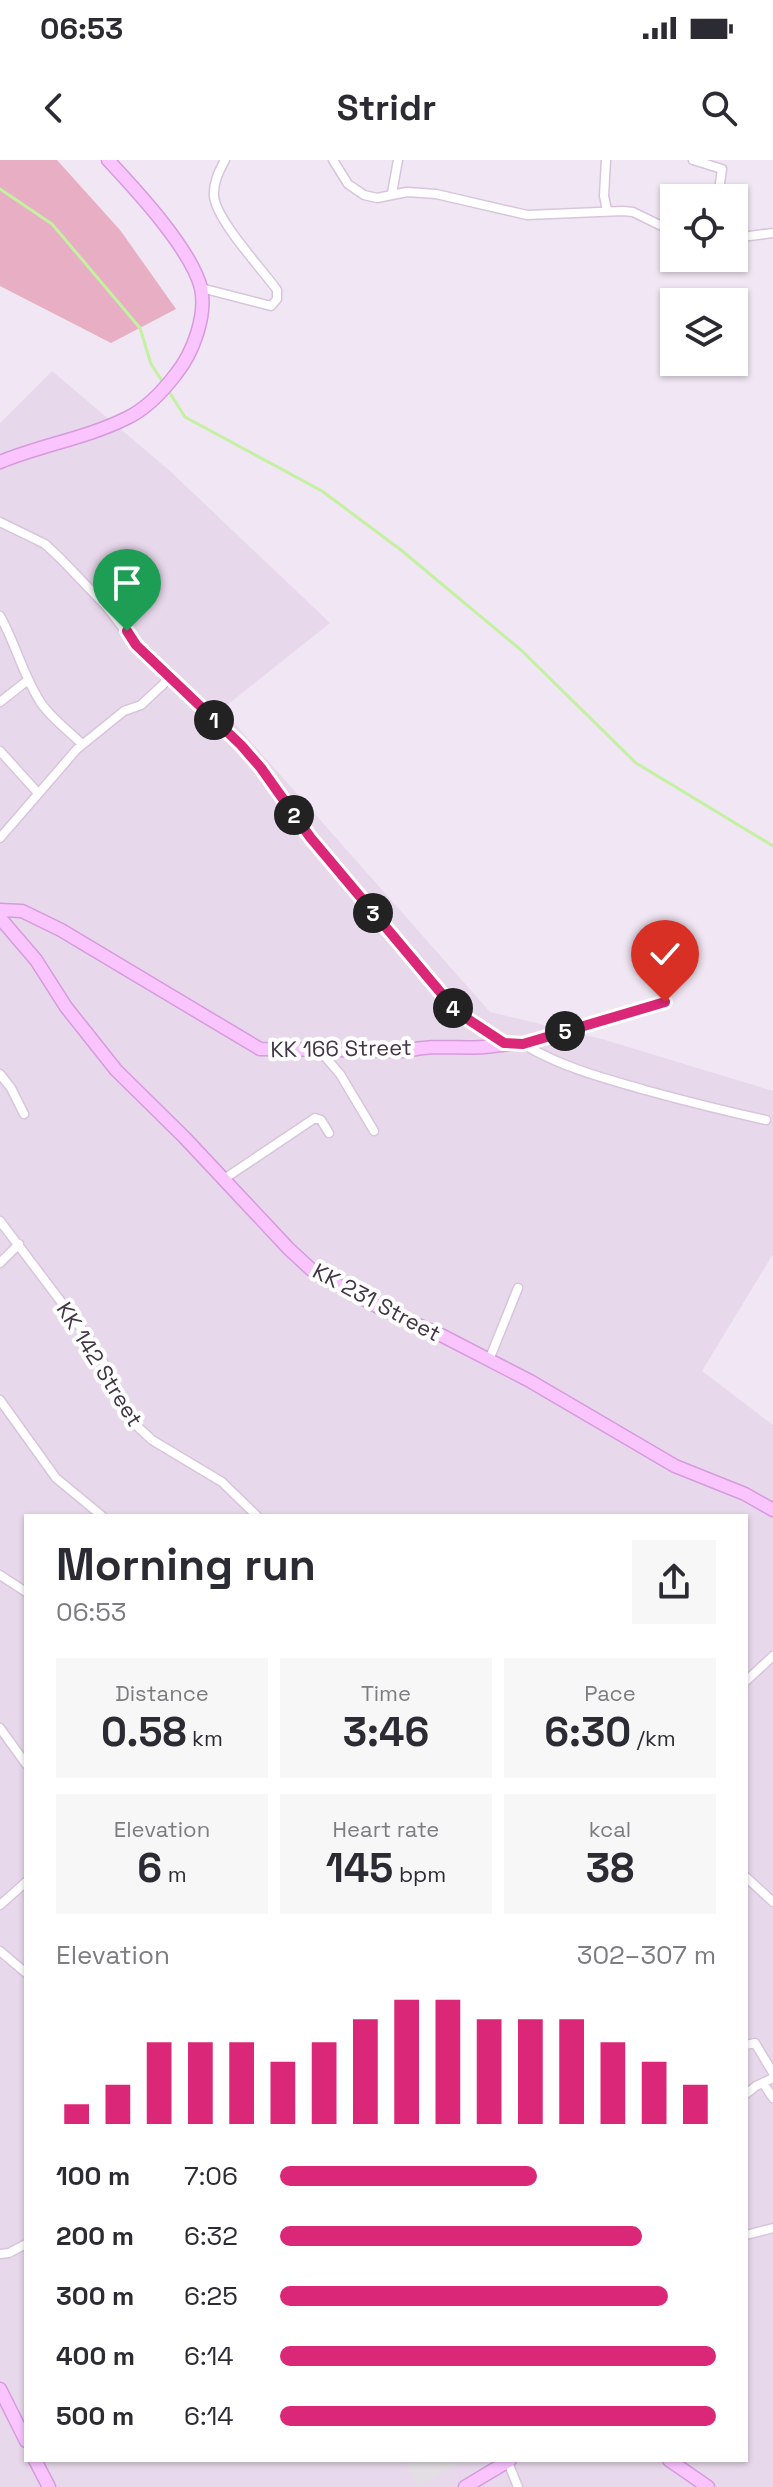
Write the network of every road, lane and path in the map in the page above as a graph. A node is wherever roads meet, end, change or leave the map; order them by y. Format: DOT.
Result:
graph roads {
  1 [pos="108,160"];
  2 [pos="225,160"];
  3 [pos="333,160"];
  4 [pos="398,160"];
  5 [pos="606,160"];
  6 [pos="693,160"];
  7 [pos="720,184"];
  8 [pos="392,193"];
  9 [pos="607,210"];
  10 [pos="660,225"];
  11 [pos="773,233"];
  12 [pos="748,236"];
  13 [pos="201,288"];
  14 [pos="0,462"];
  15 [pos="0,522"];
  16 [pos="0,616"];
  17 [pos="170,678"];
  18 [pos="28,680"];
  19 [pos="0,702"];
  20 [pos="82,744"];
  21 [pos="0,751"];
  22 [pos="38,793"];
  23 [pos="0,838"];
  24 [pos="0,910"];
  25 [pos="0,918"];
  26 [pos="665,1002"];
  27 [pos="504,1043"];
  28 [pos="523,1044"];
  29 [pos="320,1051"];
  30 [pos="0,1074"];
  31 [pos="24,1114"];
  32 [pos="766,1120"];
  33 [pos="374,1131"];
  34 [pos="329,1133"];
  35 [pos="224,1179"];
  36 [pos="0,1221"];
  37 [pos="19,1244"];
  38 [pos="0,1263"];
  39 [pos="518,1288"];
  40 [pos="489,1360"];
  41 [pos="0,1400"];
  42 [pos="773,1510"];
  43 [pos="100,1514"];
  44 [pos="255,1514"];
  45 [pos="0,1575"];
  46 [pos="24,1591"];
  47 [pos="773,1656"];
  48 [pos="748,1679"];
  49 [pos="1,1733"];
  50 [pos="24,1762"];
  51 [pos="748,1879"];
  52 [pos="24,1884"];
  53 [pos="773,1902"];
  54 [pos="0,1905"];
  55 [pos="0,1951"];
  56 [pos="24,1971"];
  57 [pos="748,2045"];
  58 [pos="773,2076"];
  59 [pos="763,2083"];
  60 [pos="748,2093"];
  61 [pos="773,2098"];
  62 [pos="773,2228"];
  63 [pos="748,2234"];
  64 [pos="24,2245"];
  65 [pos="0,2254"];
  66 [pos="0,2389"];
  67 [pos="24,2437"];
  68 [pos="36,2462"];
  69 [pos="505,2462"];
  70 [pos="509,2462"];
  71 [pos="672,2462"];
  72 [pos="49,2487"];
  73 [pos="465,2487"];
  74 [pos="518,2487"];
  75 [pos="708,2487"];
  1 -- 13 [label="street"];
  2 -- 13 [label="street"];
  3 -- 8 [label="street"];
  4 -- 8 [label="street"];
  5 -- 9 [label="street"];
  6 -- 7 [label="street"];
  8 -- 9 [label="street"];
  9 -- 10 [label="street"];
  11 -- 12 [label="street"];
  13 -- 14 [label="street"];
  15 -- 17 [label="street"];
  16 -- 18 [label="street"];
  17 -- 20 [label="street"];
  17 -- 27 [label="street"];
  18 -- 19 [label="street"];
  18 -- 20 [label="street"];
  20 -- 22 [label="street"];
  21 -- 22 [label="street"];
  22 -- 23 [label="street"];
  24 -- 29 [label="street, KK 166 Street"];
  25 -- 35 [label="street, KK 231 Street"];
  26 -- 28 [label="street, KK 166 Street"];
  27 -- 28 [label="street, KK 166 Street"];
  27 -- 29 [label="street, KK 166 Street"];
  28 -- 32 [label="street"];
  29 -- 33 [label="street"];
  30 -- 31 [label="street"];
  34 -- 35 [label="street"];
  35 -- 40 [label="street, KK 231 Street"];
  36 -- 37 [label="street, KK 142 Street"];
  37 -- 38 [label="street"];
  37 -- 44 [label="street, KK 142 Street"];
  39 -- 40 [label="street"];
  40 -- 42 [label="street, KK 231 Street"];
  41 -- 43 [label="street"];
  45 -- 46 [label="street"];
  47 -- 48 [label="street"];
  49 -- 50 [label="street"];
  51 -- 53 [label="street"];
  52 -- 54 [label="street"];
  55 -- 56 [label="street"];
  57 -- 58 [label="street"];
  58 -- 59 [label="street"];
  59 -- 60 [label="street"];
  59 -- 61 [label="street"];
  62 -- 63 [label="street"];
  64 -- 65 [label="street"];
  66 -- 67 [label="street"];
  68 -- 72 [label="street"];
  69 -- 73 [label="street"];
  70 -- 74 [label="street"];
  71 -- 75 [label="street"];
}
